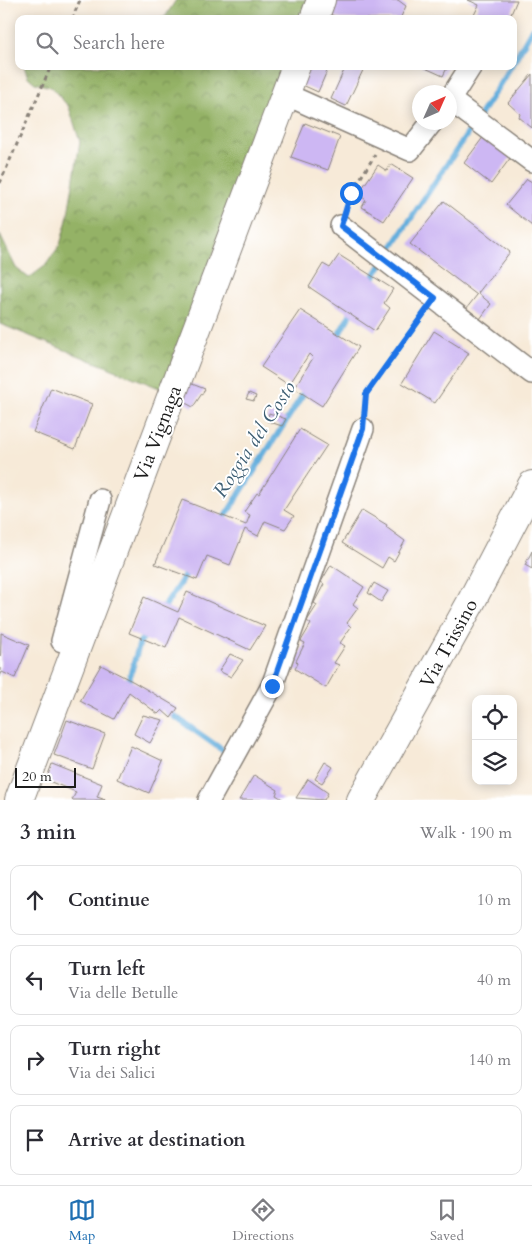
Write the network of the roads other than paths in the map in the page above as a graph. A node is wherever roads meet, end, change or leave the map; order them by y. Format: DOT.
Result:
graph roads {
  1 [pos="321,0"];
  2 [pos="315,15"];
  3 [pos="295,70"];
  4 [pos="469,70"];
  5 [pos="457,89"];
  6 [pos="286,94"];
  7 [pos="457,105"];
  8 [pos="426,130"];
  9 [pos="532,161"];
  10 [pos="341,226"];
  11 [pos="532,373"];
  12 [pos="363,429"];
  13 [pos="532,484"];
  14 [pos="100,500"];
  15 [pos="78,644"];
  16 [pos="19,800"];
  17 [pos="209,800"];
  18 [pos="361,800"];
  1 -- 2 [label="street"];
  3 -- 6 [label="street, Via Vignaga"];
  4 -- 5 [label="street"];
  6 -- 8 [label="street"];
  6 -- 15 [label="street, Via Vignaga"];
  7 -- 9 [label="street"];
  10 -- 11 [label="street"];
  12 -- 17 [label="street"];
  13 -- 18 [label="street, Via Trissino"];
  14 -- 15 [label="street"];
  15 -- 16 [label="street, Via Vignaga"];
}
